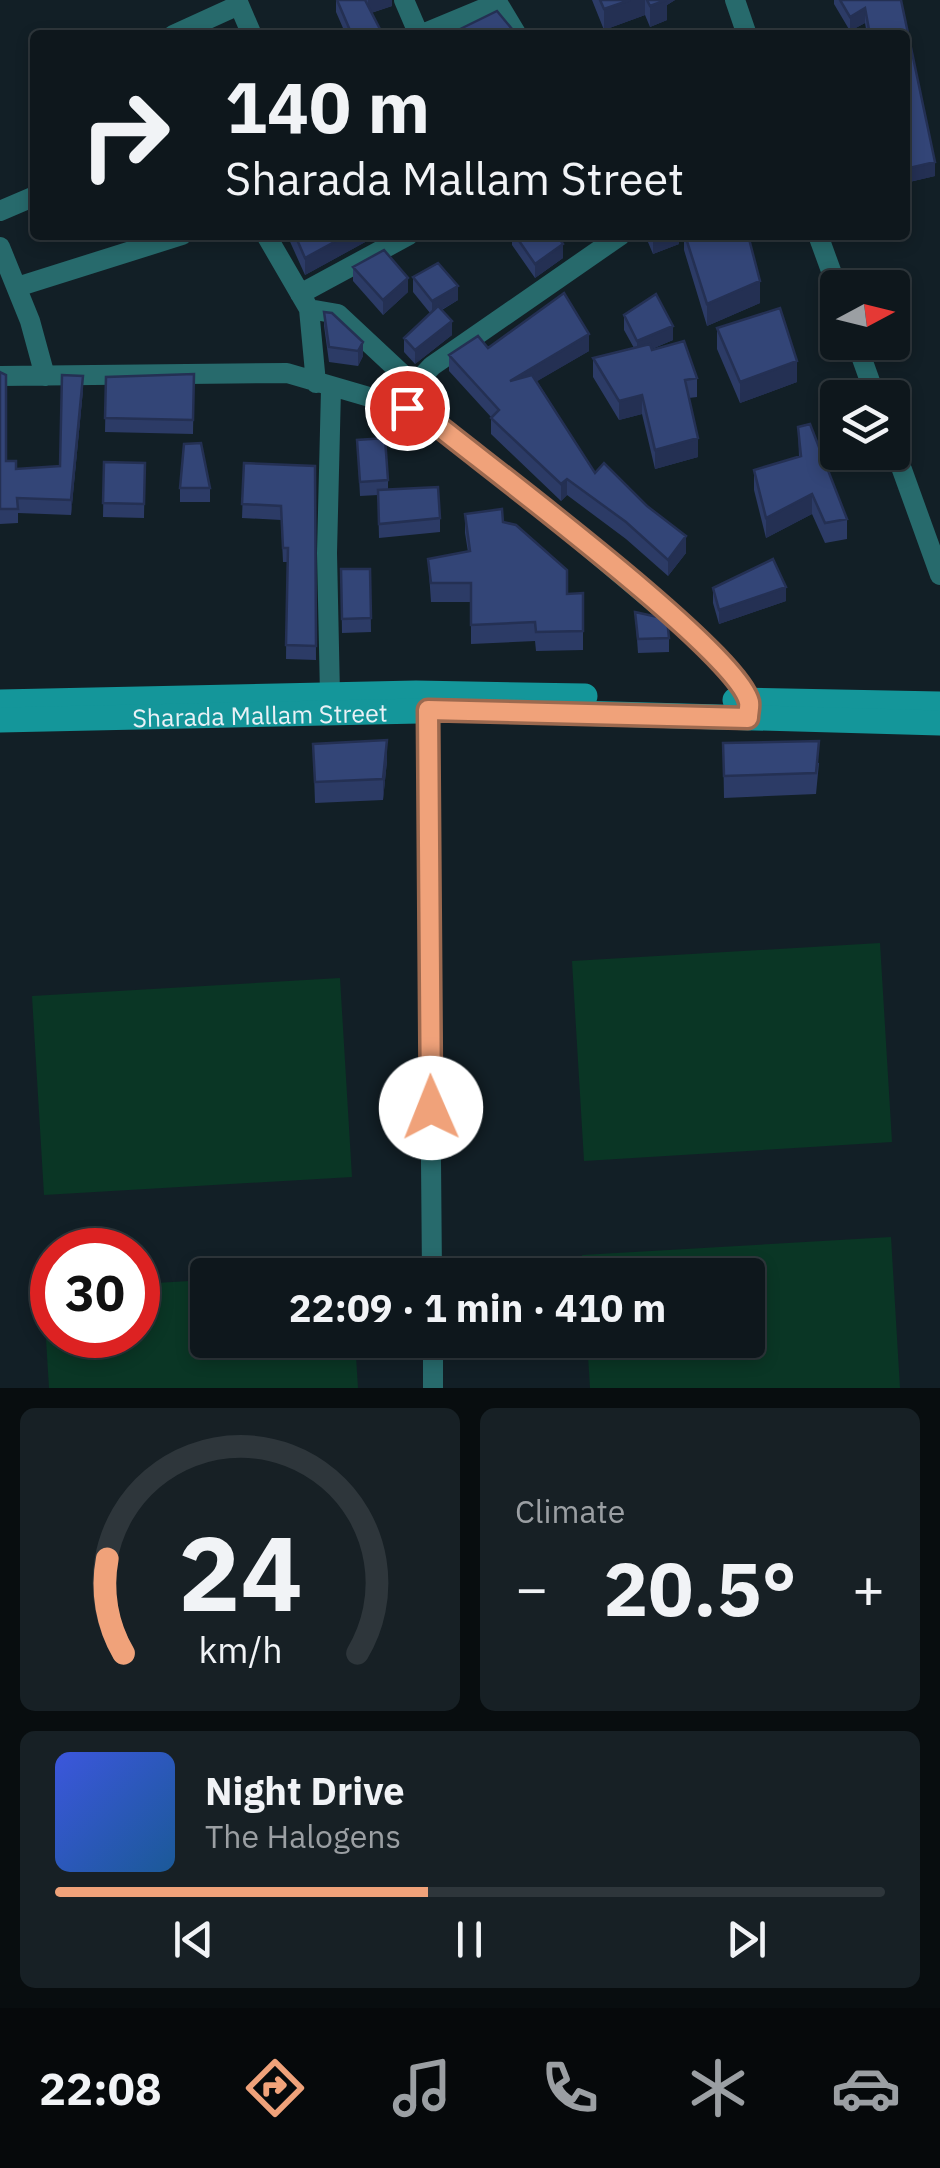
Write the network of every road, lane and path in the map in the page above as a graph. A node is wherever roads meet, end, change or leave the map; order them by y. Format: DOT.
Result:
graph roads {
  1 [pos="404,0"];
  2 [pos="735,0"];
  3 [pos="496,1"];
  4 [pos="238,2"];
  5 [pos="183,30"];
  6 [pos="250,30"];
  7 [pos="417,30"];
  8 [pos="430,30"];
  9 [pos="515,30"];
  10 [pos="745,30"];
  11 [pos="30,198"];
  12 [pos="0,211"];
  13 [pos="166,240"];
  14 [pos="269,240"];
  15 [pos="400,240"];
  16 [pos="614,240"];
  17 [pos="820,240"];
  18 [pos="0,248"];
  19 [pos="831,270"];
  20 [pos="17,287"];
  21 [pos="304,301"];
  22 [pos="0,376"];
  23 [pos="45,376"];
  24 [pos="414,385"];
  25 [pos="324,386"];
  26 [pos="407,408"];
  27 [pos="902,470"];
  28 [pos="940,575"];
  29 [pos="330,696"];
  30 [pos="0,702"];
  31 [pos="940,704"];
  32 [pos="749,709"];
  33 [pos="428,710"];
  34 [pos="0,720"];
  35 [pos="940,722"];
  36 [pos="432,1258"];
  37 [pos="433,1358"];
  38 [pos="433,1388"];
  1 -- 7 [label="street"];
  2 -- 10 [label="street"];
  3 -- 8 [label="street"];
  3 -- 9 [label="street"];
  4 -- 5 [label="street"];
  4 -- 6 [label="street"];
  11 -- 12 [label="street"];
  13 -- 20 [label="street"];
  14 -- 21 [label="street"];
  15 -- 21 [label="street"];
  16 -- 24 [label="street"];
  17 -- 19 [label="street"];
  18 -- 20 [label="street"];
  20 -- 23 [label="street"];
  21 -- 24 [label="street"];
  21 -- 25 [label="street"];
  22 -- 23 [label="street"];
  23 -- 25 [label="street"];
  24 -- 26 [label="street"];
  25 -- 26 [label="street"];
  25 -- 29 [label="street"];
  26 -- 32 [label="street"];
  27 -- 28 [label="street"];
  29 -- 30 [label="street, Sharada Mallam Street"];
  29 -- 32 [label="street, Sharada Mallam Street"];
  31 -- 32 [label="street, Sharada Mallam Street"];
  32 -- 33 [label="street, Sharada Mallam Street"];
  32 -- 35 [label="street, Sharada Mallam Street"];
  33 -- 34 [label="street, Sharada Mallam Street"];
  33 -- 36 [label="street"];
  37 -- 38 [label="street"];
}
